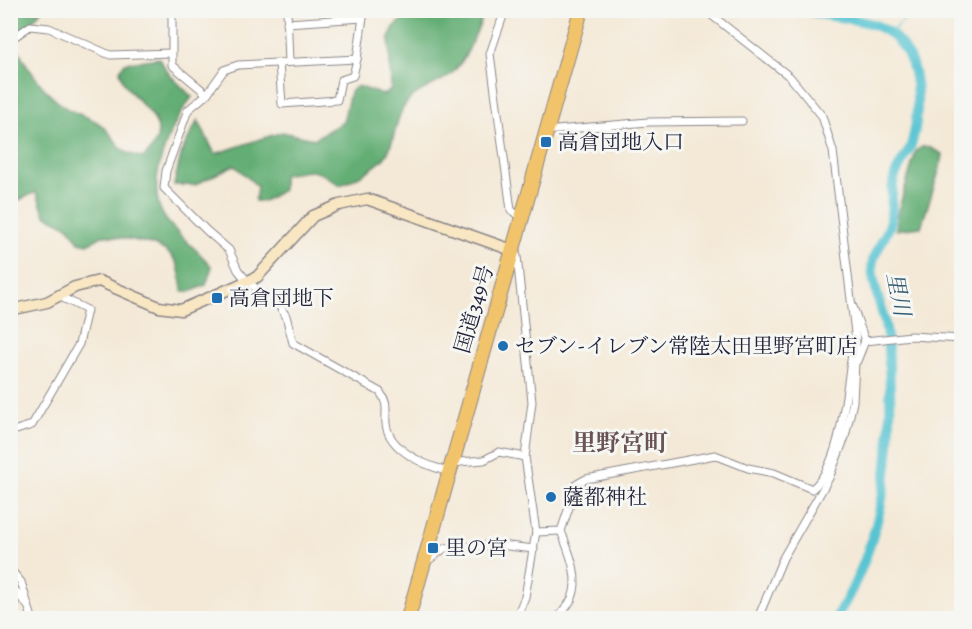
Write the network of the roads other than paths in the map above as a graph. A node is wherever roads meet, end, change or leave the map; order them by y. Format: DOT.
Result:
graph roads {
  1 [pos="172,10"];
  2 [pos="286,10"];
  3 [pos="505,10"];
  4 [pos="581,10"];
  5 [pos="705,10"];
  6 [pos="363,14"];
  7 [pos="287,24"];
  8 [pos="10,40"];
  9 [pos="171,53"];
  10 [pos="357,59"];
  11 [pos="289,62"];
  12 [pos="279,63"];
  13 [pos="207,94"];
  14 [pos="742,121"];
  15 [pos="545,131"];
  16 [pos="520,217"];
  17 [pos="512,250"];
  18 [pos="248,282"];
  19 [pos="61,297"];
  20 [pos="850,299"];
  21 [pos="10,310"];
  22 [pos="855,338"];
  23 [pos="962,339"];
  24 [pos="868,341"];
  25 [pos="856,365"];
  26 [pos="10,432"];
  27 [pos="525,457"];
  28 [pos="451,468"];
  29 [pos="833,468"];
  30 [pos="817,484"];
  31 [pos="561,531"];
  32 [pos="536,532"];
  33 [pos="534,549"];
  34 [pos="423,565"];
  35 [pos="10,569"];
  36 [pos="10,584"];
  37 [pos="32,615"];
  38 [pos="408,618"];
  39 [pos="516,618"];
  40 [pos="558,618"];
  41 [pos="758,618"];
  1 -- 9 [label="street"];
  2 -- 7 [label="street"];
  3 -- 16 [label="street"];
  4 -- 15 [label="highway, 国道349号"];
  5 -- 20 [label="street"];
  6 -- 7 [label="street"];
  6 -- 10 [label="street"];
  7 -- 11 [label="street"];
  8 -- 9 [label="street"];
  9 -- 13 [label="street"];
  10 -- 11 [label="street"];
  10 -- 12 [label="street"];
  11 -- 12 [label="street"];
  12 -- 13 [label="street"];
  13 -- 18 [label="street"];
  14 -- 15 [label="street"];
  15 -- 16 [label="highway, 国道349号"];
  16 -- 17 [label="highway, 国道349号"];
  17 -- 18 [label="street"];
  17 -- 27 [label="street"];
  17 -- 28 [label="highway, 国道349号"];
  18 -- 19 [label="street"];
  18 -- 28 [label="street"];
  19 -- 21 [label="street"];
  19 -- 26 [label="street"];
  20 -- 22 [label="street"];
  20 -- 24 [label="street"];
  22 -- 25 [label="street"];
  22 -- 30 [label="street"];
  23 -- 24 [label="street"];
  24 -- 25 [label="street"];
  25 -- 29 [label="street"];
  27 -- 28 [label="street"];
  27 -- 32 [label="street"];
  28 -- 34 [label="highway, 国道349号"];
  29 -- 30 [label="street"];
  29 -- 41 [label="street"];
  30 -- 31 [label="street"];
  31 -- 32 [label="street"];
  31 -- 40 [label="street"];
  32 -- 33 [label="street"];
  33 -- 34 [label="street"];
  33 -- 39 [label="street"];
  34 -- 38 [label="highway, 国道349号"];
  35 -- 37 [label="street"];
  36 -- 37 [label="street"];
}
